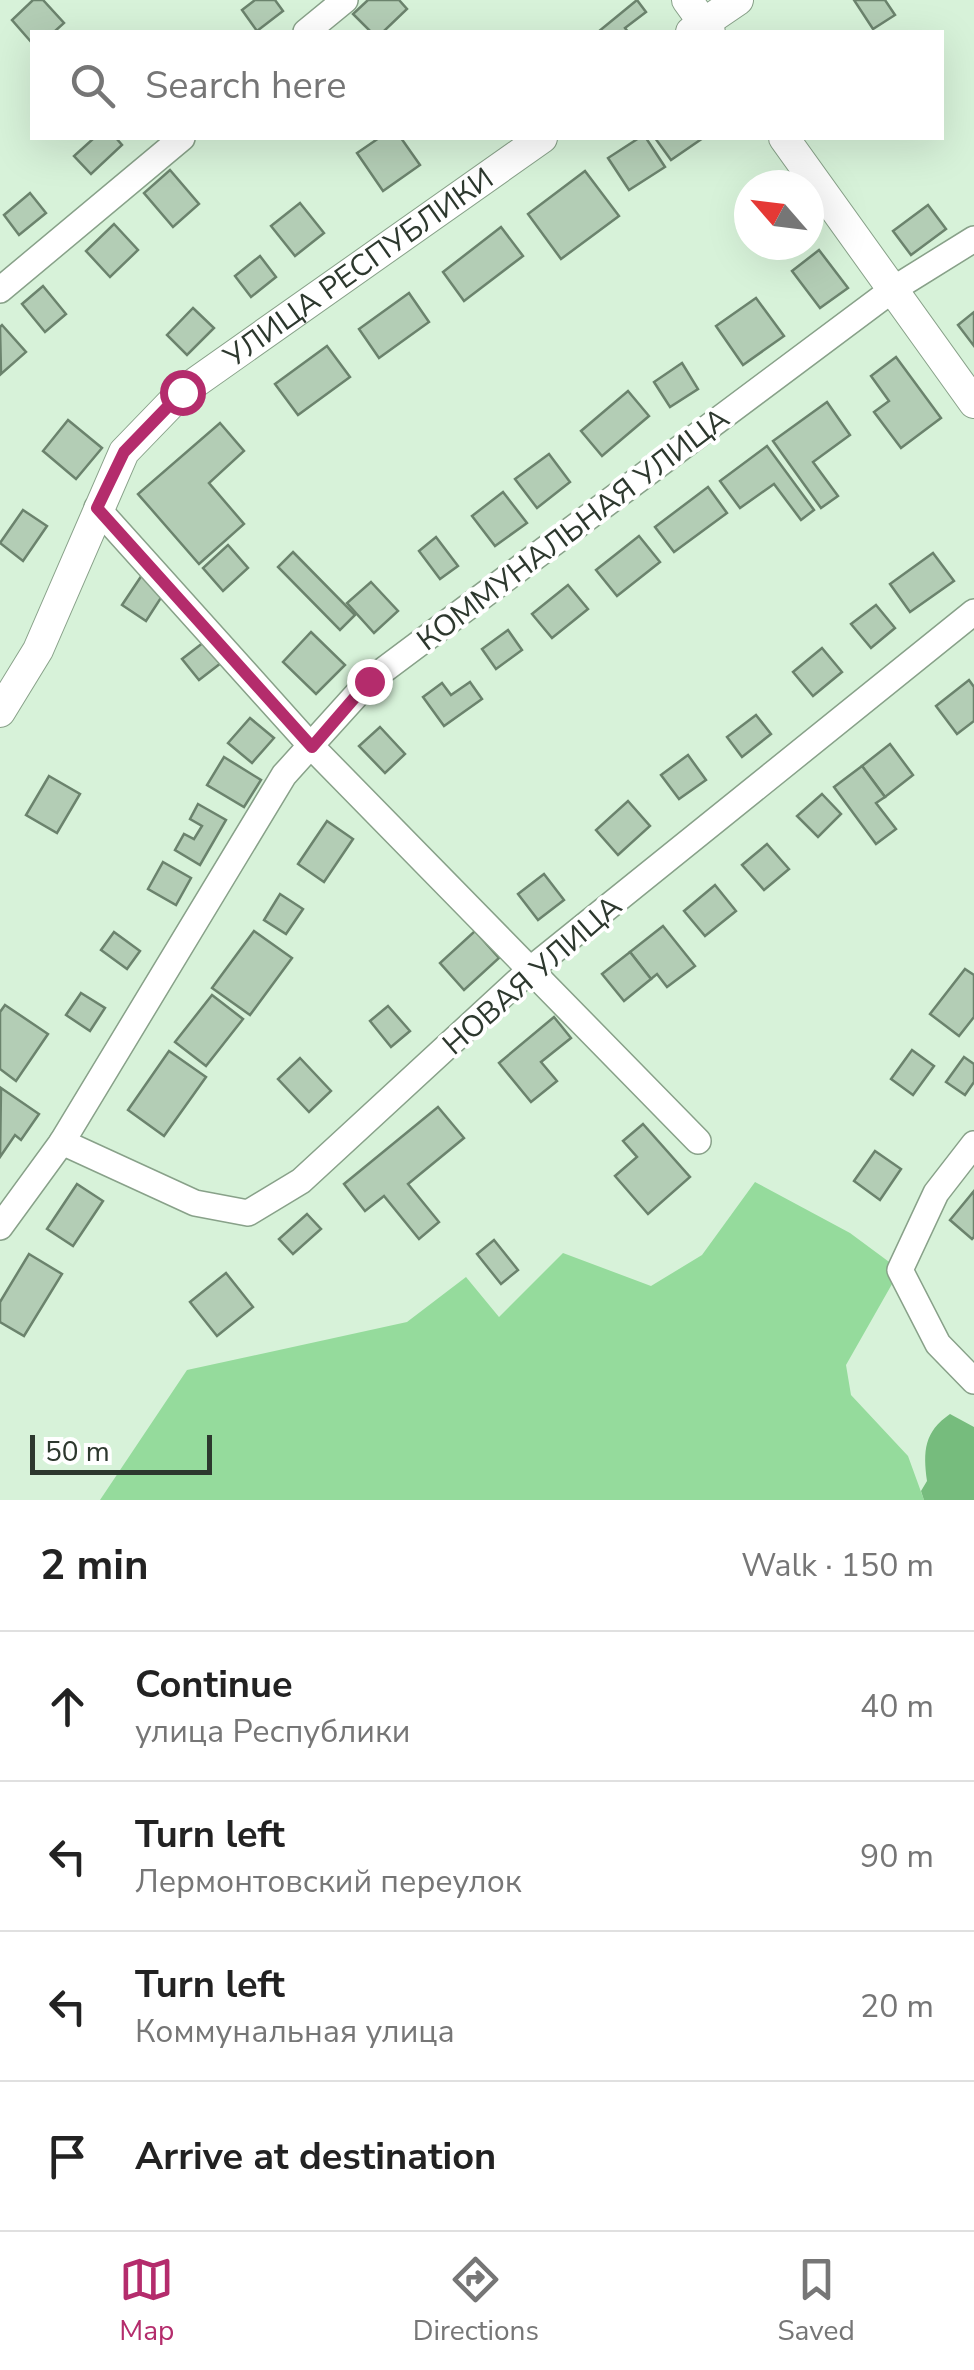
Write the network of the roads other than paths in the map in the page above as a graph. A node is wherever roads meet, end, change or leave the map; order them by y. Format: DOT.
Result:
graph roads {
  1 [pos="345,0"];
  2 [pos="738,0"];
  3 [pos="698,22"];
  4 [pos="308,30"];
  5 [pos="180,140"];
  6 [pos="539,140"];
  7 [pos="785,140"];
  8 [pos="974,239"];
  9 [pos="0,290"];
  10 [pos="892,290"];
  11 [pos="974,403"];
  12 [pos="97,508"];
  13 [pos="974,612"];
  14 [pos="0,712"];
  15 [pos="312,747"];
  16 [pos="531,969"];
  17 [pos="698,1141"];
  18 [pos="62,1142"];
  19 [pos="974,1144"];
  20 [pos="0,1227"];
  21 [pos="974,1381"];
  1 -- 4 [label="street"];
  2 -- 3 [label="main road"];
  5 -- 9 [label="street"];
  6 -- 12 [label="main road, УЛИЦА РЕСПУБЛИКИ"];
  7 -- 10 [label="main road"];
  8 -- 10 [label="street, КОММУНАЛЬНАЯ УЛИЦА"];
  10 -- 11 [label="main road"];
  10 -- 15 [label="street, КОММУНАЛЬНАЯ УЛИЦА"];
  12 -- 14 [label="main road, УЛИЦА РЕСПУБЛИКИ"];
  12 -- 15 [label="street"];
  13 -- 16 [label="street, НОВАЯ УЛИЦА"];
  15 -- 16 [label="street"];
  15 -- 18 [label="street, КОММУНАЛЬНАЯ УЛИЦА"];
  16 -- 17 [label="street"];
  16 -- 18 [label="street, НОВАЯ УЛИЦА"];
  18 -- 20 [label="street, КОММУНАЛЬНАЯ УЛИЦА"];
  19 -- 21 [label="street"];
}
